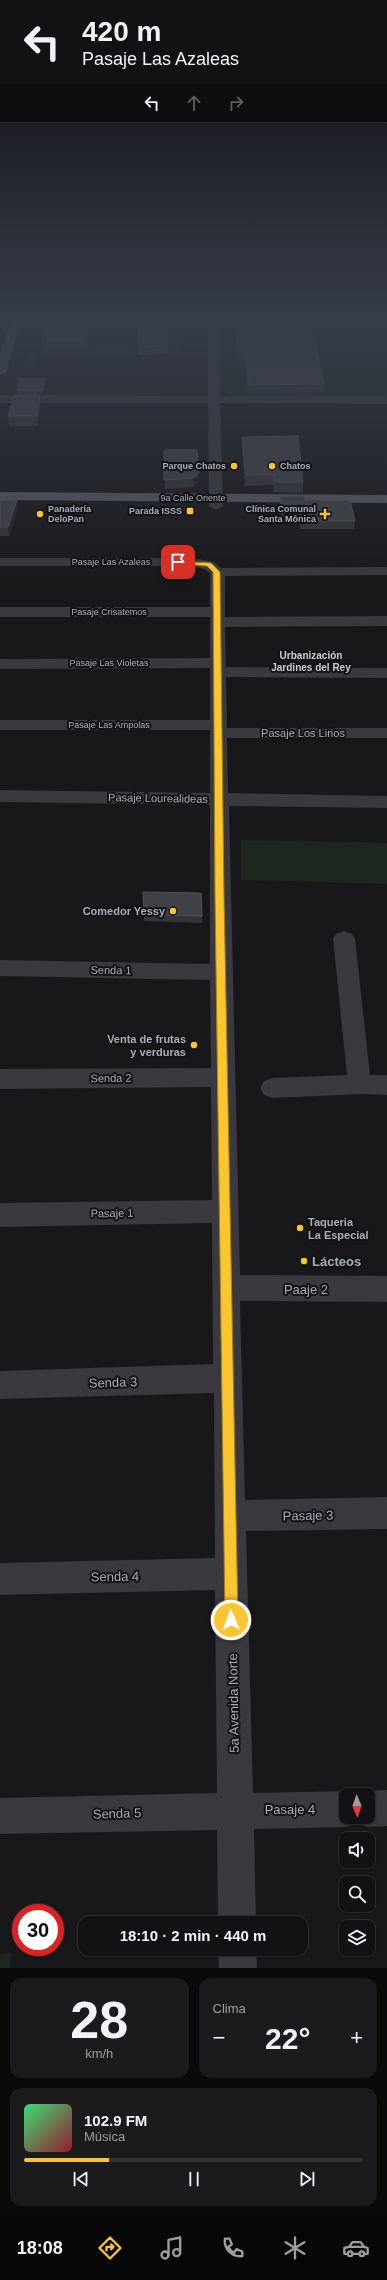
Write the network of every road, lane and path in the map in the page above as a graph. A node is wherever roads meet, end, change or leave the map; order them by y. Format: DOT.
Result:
graph roads {
  1 [pos="214,409"];
  2 [pos="0,496"];
  3 [pos="387,499"];
  4 [pos="216,502"];
  5 [pos="0,506"];
  6 [pos="387,506"];
  7 [pos="0,562"];
  8 [pos="387,571"];
  9 [pos="216,572"];
  10 [pos="0,612"];
  11 [pos="217,617"];
  12 [pos="387,621"];
  13 [pos="0,664"];
  14 [pos="218,667"];
  15 [pos="387,674"];
  16 [pos="0,725"];
  17 [pos="219,729"];
  18 [pos="387,733"];
  19 [pos="0,796"];
  20 [pos="219,799"];
  21 [pos="387,802"];
  22 [pos="344,939"];
  23 [pos="0,968"];
  24 [pos="221,972"];
  25 [pos="223,1077"];
  26 [pos="0,1079"];
  27 [pos="362,1084"];
  28 [pos="387,1086"];
  29 [pos="272,1088"];
  30 [pos="224,1211"];
  31 [pos="0,1215"];
  32 [pos="225,1288"];
  33 [pos="387,1289"];
  34 [pos="227,1378"];
  35 [pos="0,1385"];
  36 [pos="387,1514"];
  37 [pos="229,1516"];
  38 [pos="230,1574"];
  39 [pos="0,1579"];
  40 [pos="387,1808"];
  41 [pos="339,1809"];
  42 [pos="375,1809"];
  43 [pos="235,1810"];
  44 [pos="0,1816"];
  45 [pos="237,1916"];
  46 [pos="237,1956"];
  47 [pos="238,1968"];
  1 -- 4 [label="street"];
  2 -- 4 [label="main road, 9a Calle Oriente"];
  3 -- 4 [label="main road, 9a Calle Oriente"];
  4 -- 5 [label="main road, 9a Calle Oriente"];
  4 -- 6 [label="main road, 9a Calle Oriente"];
  7 -- 9 [label="street, Pasaje Las Azaleas"];
  8 -- 9 [label="street, Pasaje Las Azaleas"];
  9 -- 11 [label="street, 5a Avenida Norte"];
  10 -- 11 [label="street, Pasaje Crisatemos"];
  11 -- 12 [label="street, Pasaje Crisatemos"];
  11 -- 14 [label="street, 5a Avenida Norte"];
  13 -- 14 [label="street, Pasaje Las Violetas"];
  14 -- 15 [label="street, Pasaje Las Violetas"];
  14 -- 17 [label="street, 5a Avenida Norte"];
  16 -- 17 [label="street, Pasaje Las Ampolas"];
  17 -- 18 [label="street, Pasaje Los Lirios"];
  17 -- 20 [label="street, 5a Avenida Norte"];
  19 -- 20 [label="street, Pasaje Lourealideas"];
  20 -- 21 [label="street, Pasaje Lourealideas"];
  20 -- 24 [label="street, 5a Avenida Norte"];
  22 -- 27 [label="street"];
  23 -- 24 [label="street, Senda 1"];
  24 -- 25 [label="street, 5a Avenida Norte"];
  25 -- 26 [label="street, Senda 2"];
  25 -- 30 [label="street, 5a Avenida Norte"];
  27 -- 28 [label="street"];
  27 -- 29 [label="street"];
  30 -- 31 [label="street, Pasaje 1"];
  30 -- 32 [label="street, 5a Avenida Norte"];
  32 -- 33 [label="street, Paaje 2"];
  32 -- 34 [label="street, 5a Avenida Norte"];
  34 -- 35 [label="street, Senda 3"];
  34 -- 37 [label="street, 5a Avenida Norte"];
  36 -- 37 [label="street, Pasaje 3"];
  37 -- 38 [label="street, 5a Avenida Norte"];
  38 -- 39 [label="street, Senda 4"];
  38 -- 43 [label="street, 5a Avenida Norte"];
  40 -- 42 [label="street"];
  41 -- 43 [label="street, Pasaje 4"];
  43 -- 44 [label="street, Senda 5"];
  43 -- 45 [label="street, 5a Avenida Norte"];
  46 -- 47 [label="street"];
}
